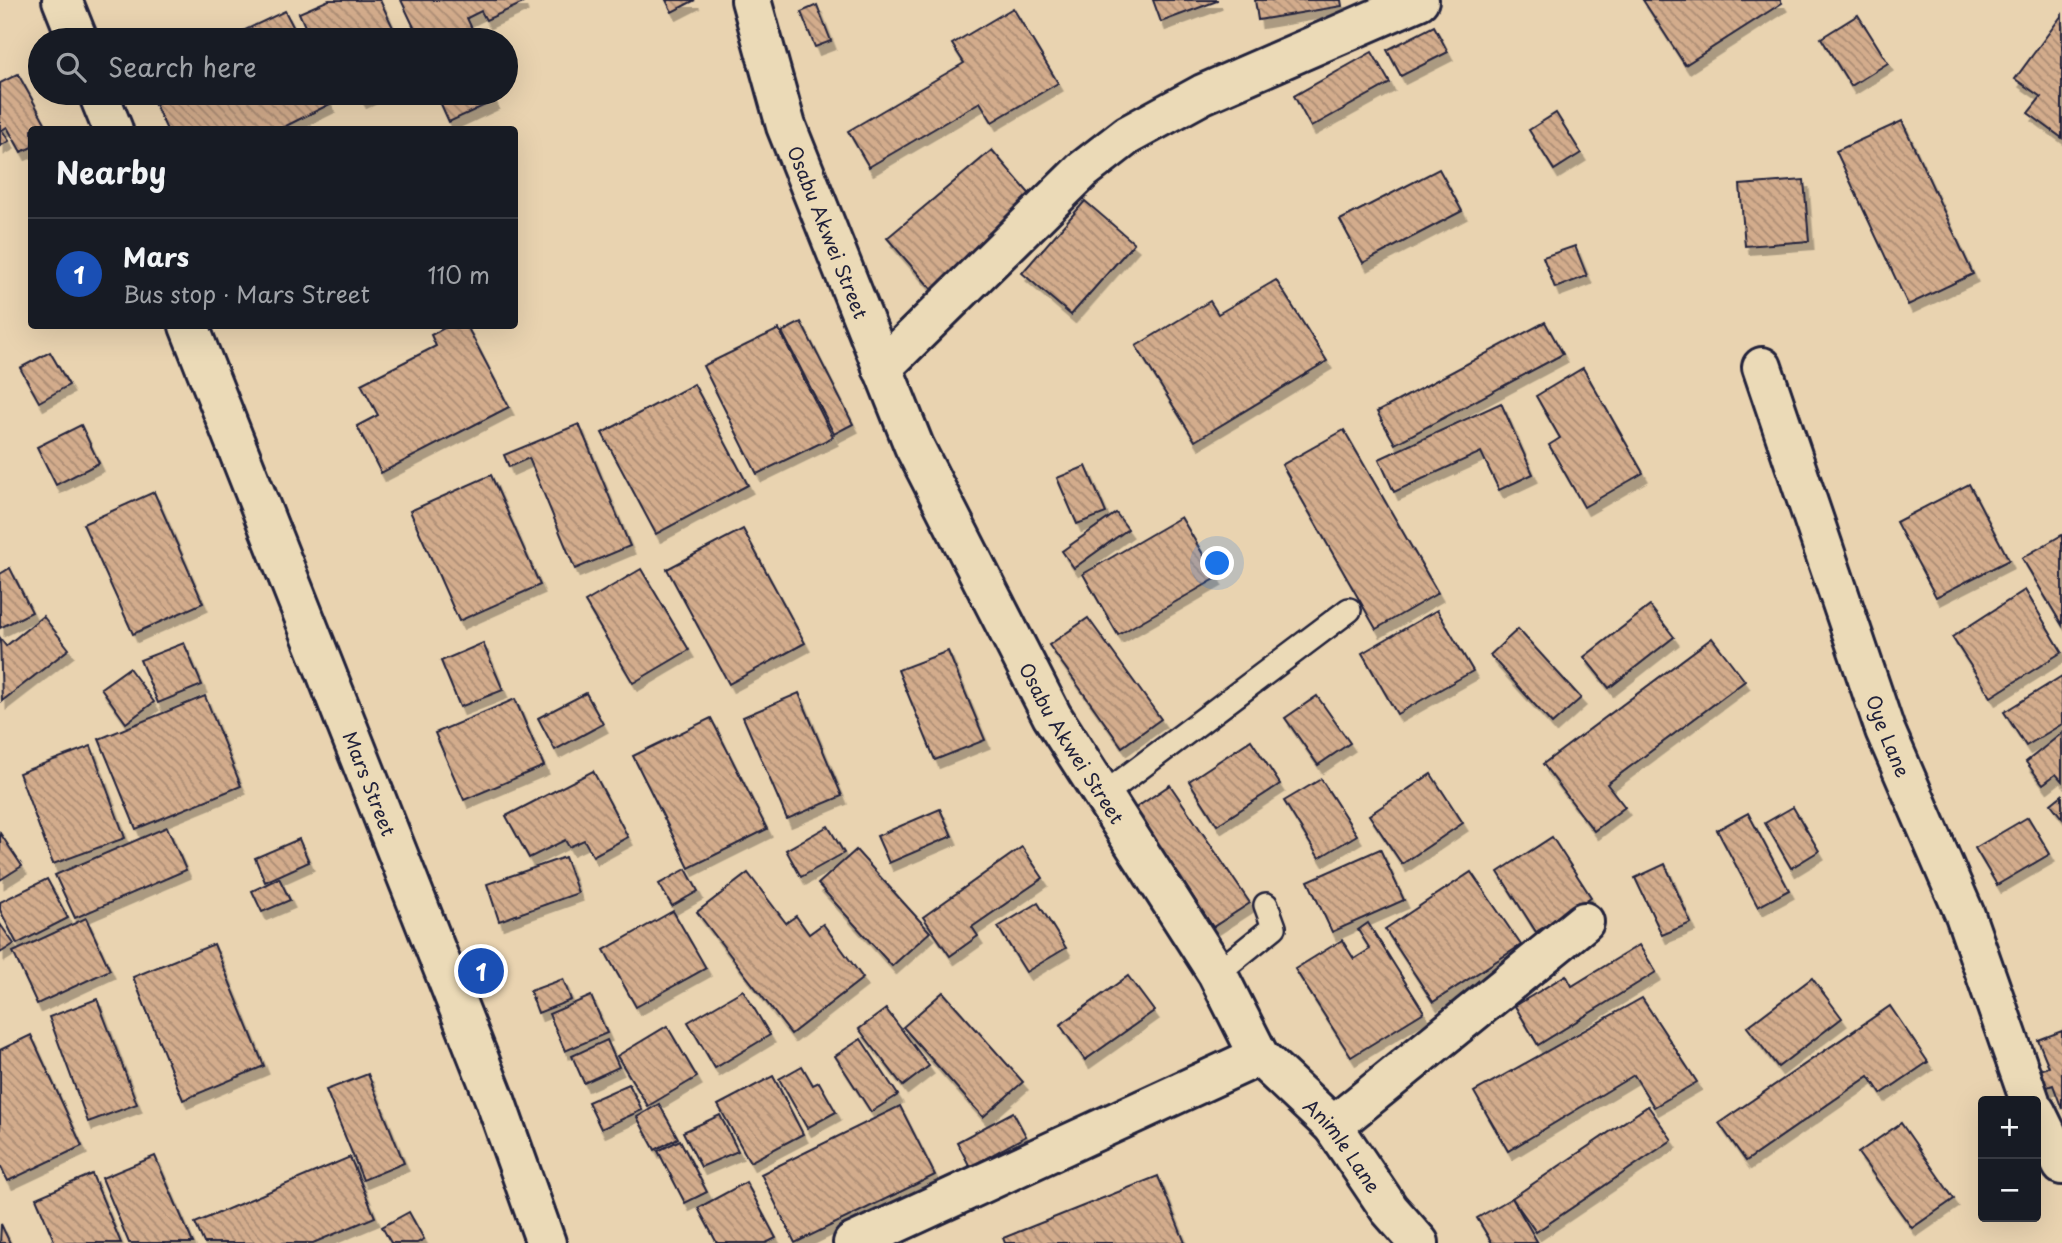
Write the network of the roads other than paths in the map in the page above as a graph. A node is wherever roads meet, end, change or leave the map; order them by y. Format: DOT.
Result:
graph roads {
  1 [pos="62,0"];
  2 [pos="751,0"];
  3 [pos="1419,0"];
  4 [pos="73,28"];
  5 [pos="104,105"];
  6 [pos="111,126"];
  7 [pos="190,329"];
  8 [pos="1762,367"];
  9 [pos="882,368"];
  10 [pos="1349,610"];
  11 [pos="1102,796"];
  12 [pos="1266,905"];
  13 [pos="1584,922"];
  14 [pos="1217,974"];
  15 [pos="1259,1056"];
  16 [pos="2028,1096"];
  17 [pos="2041,1122"];
  18 [pos="1333,1126"];
  19 [pos="2062,1165"];
  20 [pos="545,1243"];
  21 [pos="853,1243"];
  22 [pos="1419,1243"];
  1 -- 4 [label="street"];
  2 -- 9 [label="street, Osabu Akwei Street"];
  3 -- 9 [label="street"];
  5 -- 6 [label="street"];
  7 -- 20 [label="street, Mars Street"];
  8 -- 16 [label="street, Oye Lane"];
  9 -- 11 [label="street, Osabu Akwei Street"];
  10 -- 11 [label="lane"];
  11 -- 14 [label="street, Osabu Akwei Street"];
  12 -- 14 [label="lane"];
  13 -- 18 [label="street"];
  14 -- 15 [label="street, Osabu Akwei Street"];
  15 -- 18 [label="street, Animle Lane"];
  15 -- 21 [label="street"];
  17 -- 19 [label="street"];
  18 -- 22 [label="street, Animle Lane"];
}
